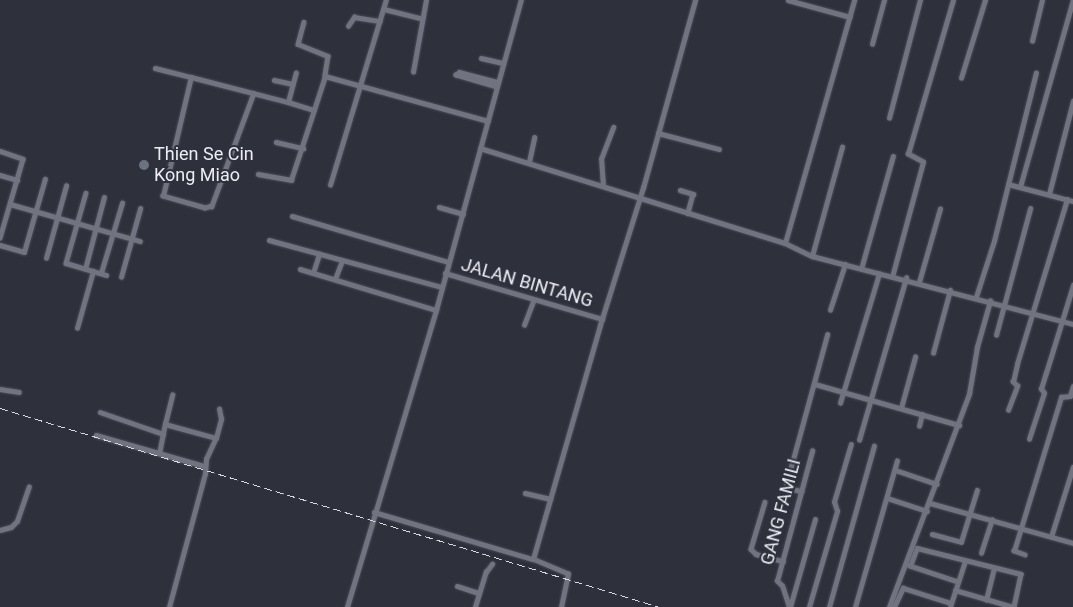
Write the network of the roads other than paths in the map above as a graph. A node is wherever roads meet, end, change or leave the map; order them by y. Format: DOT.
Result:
graph roads {
  1 [pos="386,0"];
  2 [pos="426,0"];
  3 [pos="521,0"];
  4 [pos="695,0"];
  5 [pos="788,0"];
  6 [pos="854,0"];
  7 [pos="884,0"];
  8 [pos="920,0"];
  9 [pos="953,0"];
  10 [pos="985,0"];
  11 [pos="1042,0"];
  12 [pos="1073,0"];
  13 [pos="384,8"];
  14 [pos="850,17"];
  15 [pos="420,18"];
  16 [pos="380,21"];
  17 [pos="304,22"];
  18 [pos="348,26"];
  19 [pos="1032,41"];
  20 [pos="872,44"];
  21 [pos="481,58"];
  22 [pos="503,63"];
  23 [pos="155,68"];
  24 [pos="413,72"];
  25 [pos="296,73"];
  26 [pos="1036,73"];
  27 [pos="325,76"];
  28 [pos="191,77"];
  29 [pos="961,78"];
  30 [pos="274,80"];
  31 [pos="293,84"];
  32 [pos="497,84"];
  33 [pos="361,85"];
  34 [pos="254,93"];
  35 [pos="1073,101"];
  36 [pos="288,102"];
  37 [pos="314,110"];
  38 [pos="889,118"];
  39 [pos="488,121"];
  40 [pos="613,127"];
  41 [pos="658,133"];
  42 [pos="534,138"];
  43 [pos="276,142"];
  44 [pos="842,147"];
  45 [pos="303,148"];
  46 [pos="480,148"];
  47 [pos="719,149"];
  48 [pos="0,152"];
  49 [pos="893,156"];
  50 [pos="529,162"];
  51 [pos="258,174"];
  52 [pos="0,175"];
  53 [pos="45,179"];
  54 [pos="17,180"];
  55 [pos="1008,184"];
  56 [pos="330,185"];
  57 [pos="66,186"];
  58 [pos="603,186"];
  59 [pos="1020,187"];
  60 [pos="680,190"];
  61 [pos="86,193"];
  62 [pos="1049,194"];
  63 [pos="104,198"];
  64 [pos="640,199"];
  65 [pos="1070,200"];
  66 [pos="10,204"];
  67 [pos="122,204"];
  68 [pos="439,207"];
  69 [pos="140,209"];
  70 [pos="940,209"];
  71 [pos="1030,209"];
  72 [pos="36,210"];
  73 [pos="688,213"];
  74 [pos="463,214"];
  75 [pos="58,216"];
  76 [pos="292,216"];
  77 [pos="78,222"];
  78 [pos="96,227"];
  79 [pos="113,232"];
  80 [pos="0,238"];
  81 [pos="132,238"];
  82 [pos="140,240"];
  83 [pos="269,240"];
  84 [pos="785,243"];
  85 [pos="0,245"];
  86 [pos="319,254"];
  87 [pos="812,256"];
  88 [pos="46,258"];
  89 [pos="342,260"];
  90 [pos="448,262"];
  91 [pos="845,264"];
  92 [pos="85,269"];
  93 [pos="300,269"];
  94 [pos="861,269"];
  95 [pos="93,271"];
  96 [pos="313,272"];
  97 [pos="445,274"];
  98 [pos="878,274"];
  99 [pos="121,277"];
  100 [pos="892,277"];
  101 [pos="906,278"];
  102 [pos="335,279"];
  103 [pos="920,282"];
  104 [pos="1073,285"];
  105 [pos="442,287"];
  106 [pos="950,290"];
  107 [pos="976,297"];
  108 [pos="533,301"];
  109 [pos="990,301"];
  110 [pos="1005,307"];
  111 [pos="436,310"];
  112 [pos="830,310"];
  113 [pos="1033,313"];
  114 [pos="602,319"];
  115 [pos="1063,321"];
  116 [pos="1073,324"];
  117 [pos="524,325"];
  118 [pos="77,328"];
  119 [pos="996,335"];
  120 [pos="827,336"];
  121 [pos="933,353"];
  122 [pos="915,357"];
  123 [pos="815,384"];
  124 [pos="1073,386"];
  125 [pos="0,389"];
  126 [pos="18,392"];
  127 [pos="844,392"];
  128 [pos="172,395"];
  129 [pos="872,400"];
  130 [pos="840,403"];
  131 [pos="901,408"];
  132 [pos="219,409"];
  133 [pos="1008,410"];
  134 [pos="100,412"];
  135 [pos="922,414"];
  136 [pos="165,424"];
  137 [pos="959,425"];
  138 [pos="919,426"];
  139 [pos="163,434"];
  140 [pos="96,435"];
  141 [pos="216,438"];
  142 [pos="1030,439"];
  143 [pos="859,440"];
  144 [pos="851,444"];
  145 [pos="874,446"];
  146 [pos="812,451"];
  147 [pos="159,454"];
  148 [pos="897,461"];
  149 [pos="204,466"];
  150 [pos="1073,467"];
  151 [pos="895,470"];
  152 [pos="937,484"];
  153 [pos="29,487"];
  154 [pos="977,490"];
  155 [pos="802,492"];
  156 [pos="525,493"];
  157 [pos="887,498"];
  158 [pos="550,499"];
  159 [pos="765,502"];
  160 [pos="930,503"];
  161 [pos="927,511"];
  162 [pos="374,512"];
  163 [pos="970,514"];
  164 [pos="815,520"];
  165 [pos="992,520"];
  166 [pos="1021,528"];
  167 [pos="0,530"];
  168 [pos="932,534"];
  169 [pos="1051,537"];
  170 [pos="1073,543"];
  171 [pos="981,552"];
  172 [pos="1025,555"];
  173 [pos="533,559"];
  174 [pos="783,561"];
  175 [pos="965,562"];
  176 [pos="492,564"];
  177 [pos="994,569"];
  178 [pos="958,582"];
  179 [pos="457,586"];
  180 [pos="955,590"];
  181 [pos="479,593"];
  182 [pos="986,600"];
  183 [pos="950,605"];
  184 [pos="169,607"];
  185 [pos="348,607"];
  186 [pos="475,607"];
  187 [pos="561,607"];
  188 [pos="790,607"];
  189 [pos="809,607"];
  190 [pos="829,607"];
  191 [pos="855,607"];
  192 [pos="889,607"];
  193 [pos="894,607"];
  194 [pos="1014,607"];
  1 -- 13 [label="street"];
  2 -- 15 [label="street"];
  3 -- 22 [label="street"];
  4 -- 41 [label="street"];
  5 -- 14 [label="street"];
  6 -- 14 [label="street"];
  7 -- 20 [label="street"];
  8 -- 38 [label="street"];
  9 -- 100 [label="street"];
  10 -- 29 [label="street"];
  11 -- 19 [label="street"];
  12 -- 59 [label="street"];
  13 -- 15 [label="street"];
  13 -- 16 [label="street"];
  14 -- 84 [label="street"];
  15 -- 24 [label="street"];
  16 -- 18 [label="street"];
  16 -- 33 [label="street"];
  17 -- 27 [label="street"];
  21 -- 22 [label="street"];
  22 -- 32 [label="street"];
  23 -- 28 [label="street"];
  25 -- 31 [label="street"];
  26 -- 55 [label="street"];
  27 -- 33 [label="street"];
  27 -- 37 [label="street"];
  28 -- 34 [label="street"];
  28 -- 34 [label="street"];
  30 -- 31 [label="street"];
  31 -- 36 [label="street"];
  32 -- 32 [label="street"];
  32 -- 39 [label="street"];
  33 -- 39 [label="street"];
  33 -- 56 [label="street"];
  34 -- 36 [label="street"];
  35 -- 62 [label="street"];
  36 -- 37 [label="street"];
  37 -- 45 [label="street"];
  39 -- 46 [label="street"];
  40 -- 58 [label="street"];
  41 -- 47 [label="street"];
  41 -- 64 [label="street"];
  42 -- 50 [label="street"];
  43 -- 45 [label="street"];
  44 -- 87 [label="street"];
  45 -- 51 [label="street"];
  46 -- 50 [label="street"];
  46 -- 74 [label="street"];
  48 -- 54 [label="street"];
  49 -- 94 [label="street"];
  50 -- 58 [label="street"];
  52 -- 54 [label="street"];
  53 -- 72 [label="street"];
  54 -- 66 [label="street"];
  55 -- 59 [label="street"];
  55 -- 107 [label="street"];
  57 -- 75 [label="street"];
  58 -- 64 [label="street"];
  59 -- 62 [label="street"];
  60 -- 73 [label="street"];
  61 -- 77 [label="street"];
  62 -- 65 [label="street"];
  63 -- 78 [label="street"];
  64 -- 73 [label="street"];
  64 -- 114 [label="street"];
  65 -- 113 [label="street"];
  66 -- 72 [label="street"];
  66 -- 80 [label="street"];
  67 -- 79 [label="street"];
  68 -- 74 [label="street"];
  69 -- 81 [label="street"];
  70 -- 103 [label="street"];
  71 -- 110 [label="street"];
  72 -- 75 [label="street"];
  72 -- 85 [label="street"];
  73 -- 84 [label="street"];
  74 -- 90 [label="street"];
  75 -- 77 [label="street"];
  75 -- 88 [label="street"];
  76 -- 90 [label="street"];
  77 -- 78 [label="street"];
  77 -- 92 [label="street"];
  78 -- 79 [label="street"];
  78 -- 92 [label="street"];
  79 -- 81 [label="street"];
  79 -- 95 [label="street"];
  81 -- 82 [label="street"];
  81 -- 99 [label="street"];
  83 -- 86 [label="street"];
  84 -- 87 [label="street"];
  86 -- 89 [label="street"];
  86 -- 96 [label="street"];
  87 -- 91 [label="street"];
  89 -- 102 [label="street"];
  89 -- 105 [label="street"];
  90 -- 97 [label="street"];
  91 -- 94 [label="street"];
  91 -- 112 [label="street"];
  92 -- 95 [label="street"];
  93 -- 96 [label="street"];
  94 -- 98 [label="street"];
  95 -- 118 [label="street"];
  96 -- 102 [label="street"];
  97 -- 105 [label="street"];
  97 -- 108 [label="street, JALAN BINTANG"];
  98 -- 100 [label="street"];
  98 -- 127 [label="street"];
  100 -- 101 [label="street"];
  101 -- 103 [label="street"];
  101 -- 129 [label="street"];
  102 -- 111 [label="street"];
  103 -- 106 [label="street"];
  104 -- 115 [label="street"];
  105 -- 111 [label="street"];
  106 -- 107 [label="street"];
  106 -- 121 [label="street"];
  107 -- 109 [label="street"];
  108 -- 114 [label="street, JALAN BINTANG"];
  108 -- 117 [label="street"];
  109 -- 110 [label="street"];
  109 -- 137 [label="street"];
  110 -- 113 [label="street"];
  110 -- 119 [label="street"];
  111 -- 162 [label="street"];
  113 -- 115 [label="street"];
  113 -- 133 [label="street"];
  114 -- 158 [label="street"];
  115 -- 116 [label="street"];
  115 -- 142 [label="street"];
  120 -- 123 [label="street"];
  122 -- 131 [label="street"];
  123 -- 127 [label="street"];
  123 -- 155 [label="street"];
  124 -- 166 [label="street"];
  125 -- 126 [label="street"];
  127 -- 129 [label="street"];
  127 -- 130 [label="street"];
  128 -- 136 [label="street"];
  129 -- 131 [label="street"];
  129 -- 143 [label="street"];
  131 -- 135 [label="street"];
  132 -- 141 [label="street"];
  134 -- 139 [label="street"];
  135 -- 137 [label="street"];
  135 -- 138 [label="street"];
  136 -- 139 [label="street"];
  136 -- 141 [label="street"];
  137 -- 152 [label="street"];
  139 -- 147 [label="street"];
  140 -- 147 [label="street"];
  141 -- 149 [label="street"];
  144 -- 189 [label="street"];
  145 -- 190 [label="street"];
  146 -- 155 [label="street, GANG FAMILI"];
  147 -- 149 [label="street"];
  148 -- 151 [label="street"];
  149 -- 184 [label="street"];
  150 -- 169 [label="street"];
  151 -- 152 [label="street"];
  151 -- 157 [label="street"];
  152 -- 160 [label="street"];
  153 -- 167 [label="street"];
  154 -- 163 [label="street"];
  155 -- 174 [label="street, GANG FAMILI"];
  156 -- 158 [label="street"];
  157 -- 161 [label="street"];
  157 -- 191 [label="street"];
  158 -- 173 [label="street"];
  159 -- 174 [label="street"];
  160 -- 161 [label="street"];
  160 -- 163 [label="street"];
  161 -- 192 [label="street"];
  162 -- 173 [label="street"];
  162 -- 185 [label="street"];
  163 -- 165 [label="street"];
  163 -- 168 [label="street"];
  164 -- 188 [label="street"];
  165 -- 166 [label="street"];
  165 -- 171 [label="street"];
  166 -- 169 [label="street"];
  166 -- 172 [label="street"];
  169 -- 170 [label="street"];
  173 -- 187 [label="street"];
  174 -- 188 [label="street, GANG FAMILI"];
  175 -- 177 [label="street"];
  175 -- 178 [label="street"];
  175 -- 178 [label="street"];
  176 -- 181 [label="street"];
  177 -- 182 [label="street"];
  177 -- 194 [label="street"];
  178 -- 180 [label="street"];
  179 -- 181 [label="street"];
  180 -- 182 [label="street"];
  180 -- 183 [label="street"];
  181 -- 186 [label="street"];
  182 -- 194 [label="street"];
  183 -- 193 [label="street"];
}
